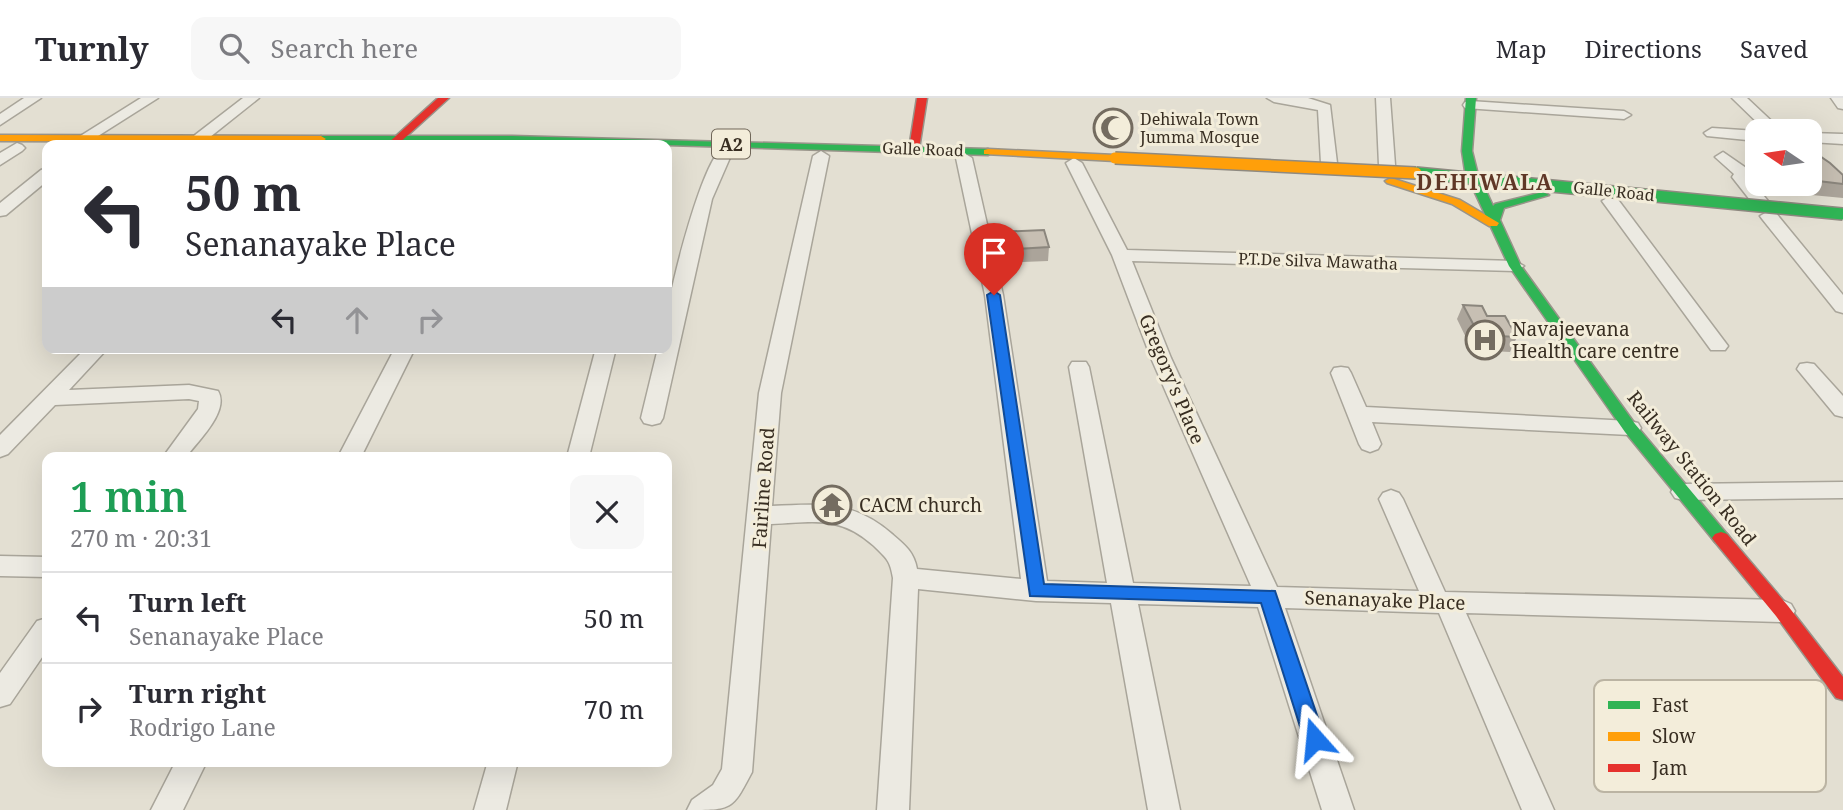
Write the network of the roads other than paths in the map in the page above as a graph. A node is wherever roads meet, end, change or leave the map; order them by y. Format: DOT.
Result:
graph roads {
  1 [pos="33,98"];
  2 [pos="151,98"];
  3 [pos="252,98"];
  4 [pos="444,98"];
  5 [pos="922,98"];
  6 [pos="1275,98"];
  7 [pos="1383,98"];
  8 [pos="1739,98"];
  9 [pos="1841,98"];
  10 [pos="1470,102"];
  11 [pos="1843,105"];
  12 [pos="1624,115"];
  13 [pos="1761,119"];
  14 [pos="0,121"];
  15 [pos="1712,132"];
  16 [pos="1745,135"];
  17 [pos="0,138"];
  18 [pos="200,138"];
  19 [pos="1822,138"];
  20 [pos="1843,139"];
  21 [pos="82,140"];
  22 [pos="298,140"];
  23 [pos="397,140"];
  24 [pos="1468,141"];
  25 [pos="672,146"];
  26 [pos="42,147"];
  27 [pos="0,148"];
  28 [pos="17,148"];
  29 [pos="915,149"];
  30 [pos="672,151"];
  31 [pos="724,153"];
  32 [pos="821,156"];
  33 [pos="1723,157"];
  34 [pos="964,158"];
  35 [pos="1064,159"];
  36 [pos="0,160"];
  37 [pos="1116,160"];
  38 [pos="1320,167"];
  39 [pos="1392,171"];
  40 [pos="1471,171"];
  41 [pos="1511,175"];
  42 [pos="42,177"];
  43 [pos="1576,181"];
  44 [pos="1479,189"];
  45 [pos="1543,195"];
  46 [pos="1584,199"];
  47 [pos="1610,201"];
  48 [pos="1764,209"];
  49 [pos="0,211"];
  50 [pos="1843,212"];
  51 [pos="1843,221"];
  52 [pos="1493,223"];
  53 [pos="1121,255"];
  54 [pos="1515,266"];
  55 [pos="1843,307"];
  56 [pos="672,334"];
  57 [pos="1718,346"];
  58 [pos="92,354"];
  59 [pos="402,354"];
  60 [pos="605,354"];
  61 [pos="667,354"];
  62 [pos="1079,367"];
  63 [pos="1807,369"];
  64 [pos="1341,373"];
  65 [pos="49,398"];
  66 [pos="1843,410"];
  67 [pos="1360,414"];
  68 [pos="652,418"];
  69 [pos="1630,428"];
  70 [pos="1370,444"];
  71 [pos="0,449"];
  72 [pos="178,452"];
  73 [pos="352,452"];
  74 [pos="580,452"];
  75 [pos="1843,490"];
  76 [pos="1683,492"];
  77 [pos="1391,499"];
  78 [pos="762,515"];
  79 [pos="0,566"];
  80 [pos="42,566"];
  81 [pos="906,578"];
  82 [pos="1036,591"];
  83 [pos="1122,594"];
  84 [pos="1268,596"];
  85 [pos="1443,603"];
  86 [pos="1782,611"];
  87 [pos="42,636"];
  88 [pos="1843,692"];
  89 [pos="0,695"];
  90 [pos="189,767"];
  91 [pos="502,767"];
  92 [pos="167,810"];
  93 [pos="491,810"];
  94 [pos="704,810"];
  95 [pos="893,810"];
  96 [pos="1164,810"];
  97 [pos="1338,810"];
  98 [pos="1538,810"];
  1 -- 14 [label="street"];
  2 -- 21 [label="street"];
  3 -- 18 [label="street"];
  4 -- 23 [label="main road"];
  5 -- 29 [label="main road"];
  6 -- 38 [label="street"];
  7 -- 39 [label="street"];
  8 -- 13 [label="street"];
  9 -- 11 [label="street"];
  10 -- 12 [label="street"];
  10 -- 24 [label="main road, Railway Station Road"];
  15 -- 16 [label="street"];
  17 -- 21 [label="main road, Galle Road / A2"];
  18 -- 21 [label="main road, Galle Road / A2"];
  18 -- 22 [label="main road, Galle Road / A2"];
  19 -- 20 [label="street"];
  24 -- 39 [label="main road"];
  24 -- 40 [label="main road, Railway Station Road"];
  24 -- 41 [label="main road"];
  25 -- 29 [label="main road, Galle Road / A2"];
  26 -- 28 [label="main road"];
  27 -- 28 [label="main road"];
  28 -- 36 [label="street"];
  29 -- 35 [label="main road, Galle Road / A2"];
  30 -- 31 [label="main road, Galle Road / A2"];
  31 -- 32 [label="main road, Galle Road / A2"];
  31 -- 56 [label="street"];
  32 -- 34 [label="main road, Galle Road / A2"];
  32 -- 78 [label="street, Fairline Road"];
  33 -- 48 [label="street"];
  34 -- 35 [label="main road, Galle Road / A2"];
  34 -- 82 [label="street"];
  35 -- 37 [label="main road, Galle Road / A2"];
  35 -- 38 [label="main road"];
  35 -- 53 [label="street, Gregory's Place"];
  37 -- 50 [label="main road, Galle Road / A2, bridge"];
  37 -- 51 [label="main road, Galle Road / A2, bridge"];
  38 -- 39 [label="main road"];
  39 -- 40 [label="main road"];
  39 -- 44 [label="main road"];
  39 -- 52 [label="main road"];
  40 -- 41 [label="main road"];
  40 -- 44 [label="main road, Railway Station Road"];
  41 -- 43 [label="main road"];
  42 -- 49 [label="street"];
  43 -- 46 [label="main road"];
  43 -- 48 [label="main road"];
  44 -- 45 [label="main road"];
  44 -- 52 [label="main road, Railway Station Road"];
  45 -- 46 [label="main road"];
  45 -- 52 [label="main road"];
  46 -- 47 [label="main road"];
  47 -- 48 [label="main road"];
  47 -- 57 [label="street"];
  48 -- 50 [label="main road"];
  48 -- 51 [label="main road"];
  48 -- 55 [label="street"];
  52 -- 54 [label="main road, Railway Station Road"];
  53 -- 54 [label="street, P.T.De Silva Mawatha"];
  53 -- 84 [label="street, Gregory's Place"];
  54 -- 69 [label="main road, Railway Station Road"];
  58 -- 65 [label="street"];
  59 -- 73 [label="street"];
  60 -- 74 [label="street"];
  61 -- 68 [label="street"];
  62 -- 83 [label="street"];
  63 -- 66 [label="street"];
  64 -- 67 [label="street"];
  65 -- 71 [label="street"];
  65 -- 72 [label="street"];
  67 -- 69 [label="street"];
  67 -- 70 [label="street"];
  69 -- 76 [label="main road, Railway Station Road"];
  75 -- 76 [label="street"];
  76 -- 86 [label="main road, Railway Station Road"];
  77 -- 85 [label="street"];
  78 -- 81 [label="street"];
  78 -- 94 [label="street, Fairline Road"];
  79 -- 80 [label="street"];
  81 -- 82 [label="street, Senanayake Place"];
  81 -- 95 [label="street"];
  82 -- 83 [label="street, Senanayake Place"];
  83 -- 84 [label="street, Senanayake Place"];
  83 -- 96 [label="street"];
  84 -- 85 [label="street, Senanayake Place"];
  84 -- 97 [label="street"];
  85 -- 86 [label="street, Senanayake Place"];
  85 -- 98 [label="street"];
  86 -- 88 [label="main road, Railway Station Road"];
  87 -- 89 [label="street"];
  90 -- 92 [label="street"];
  91 -- 93 [label="street"];
}
